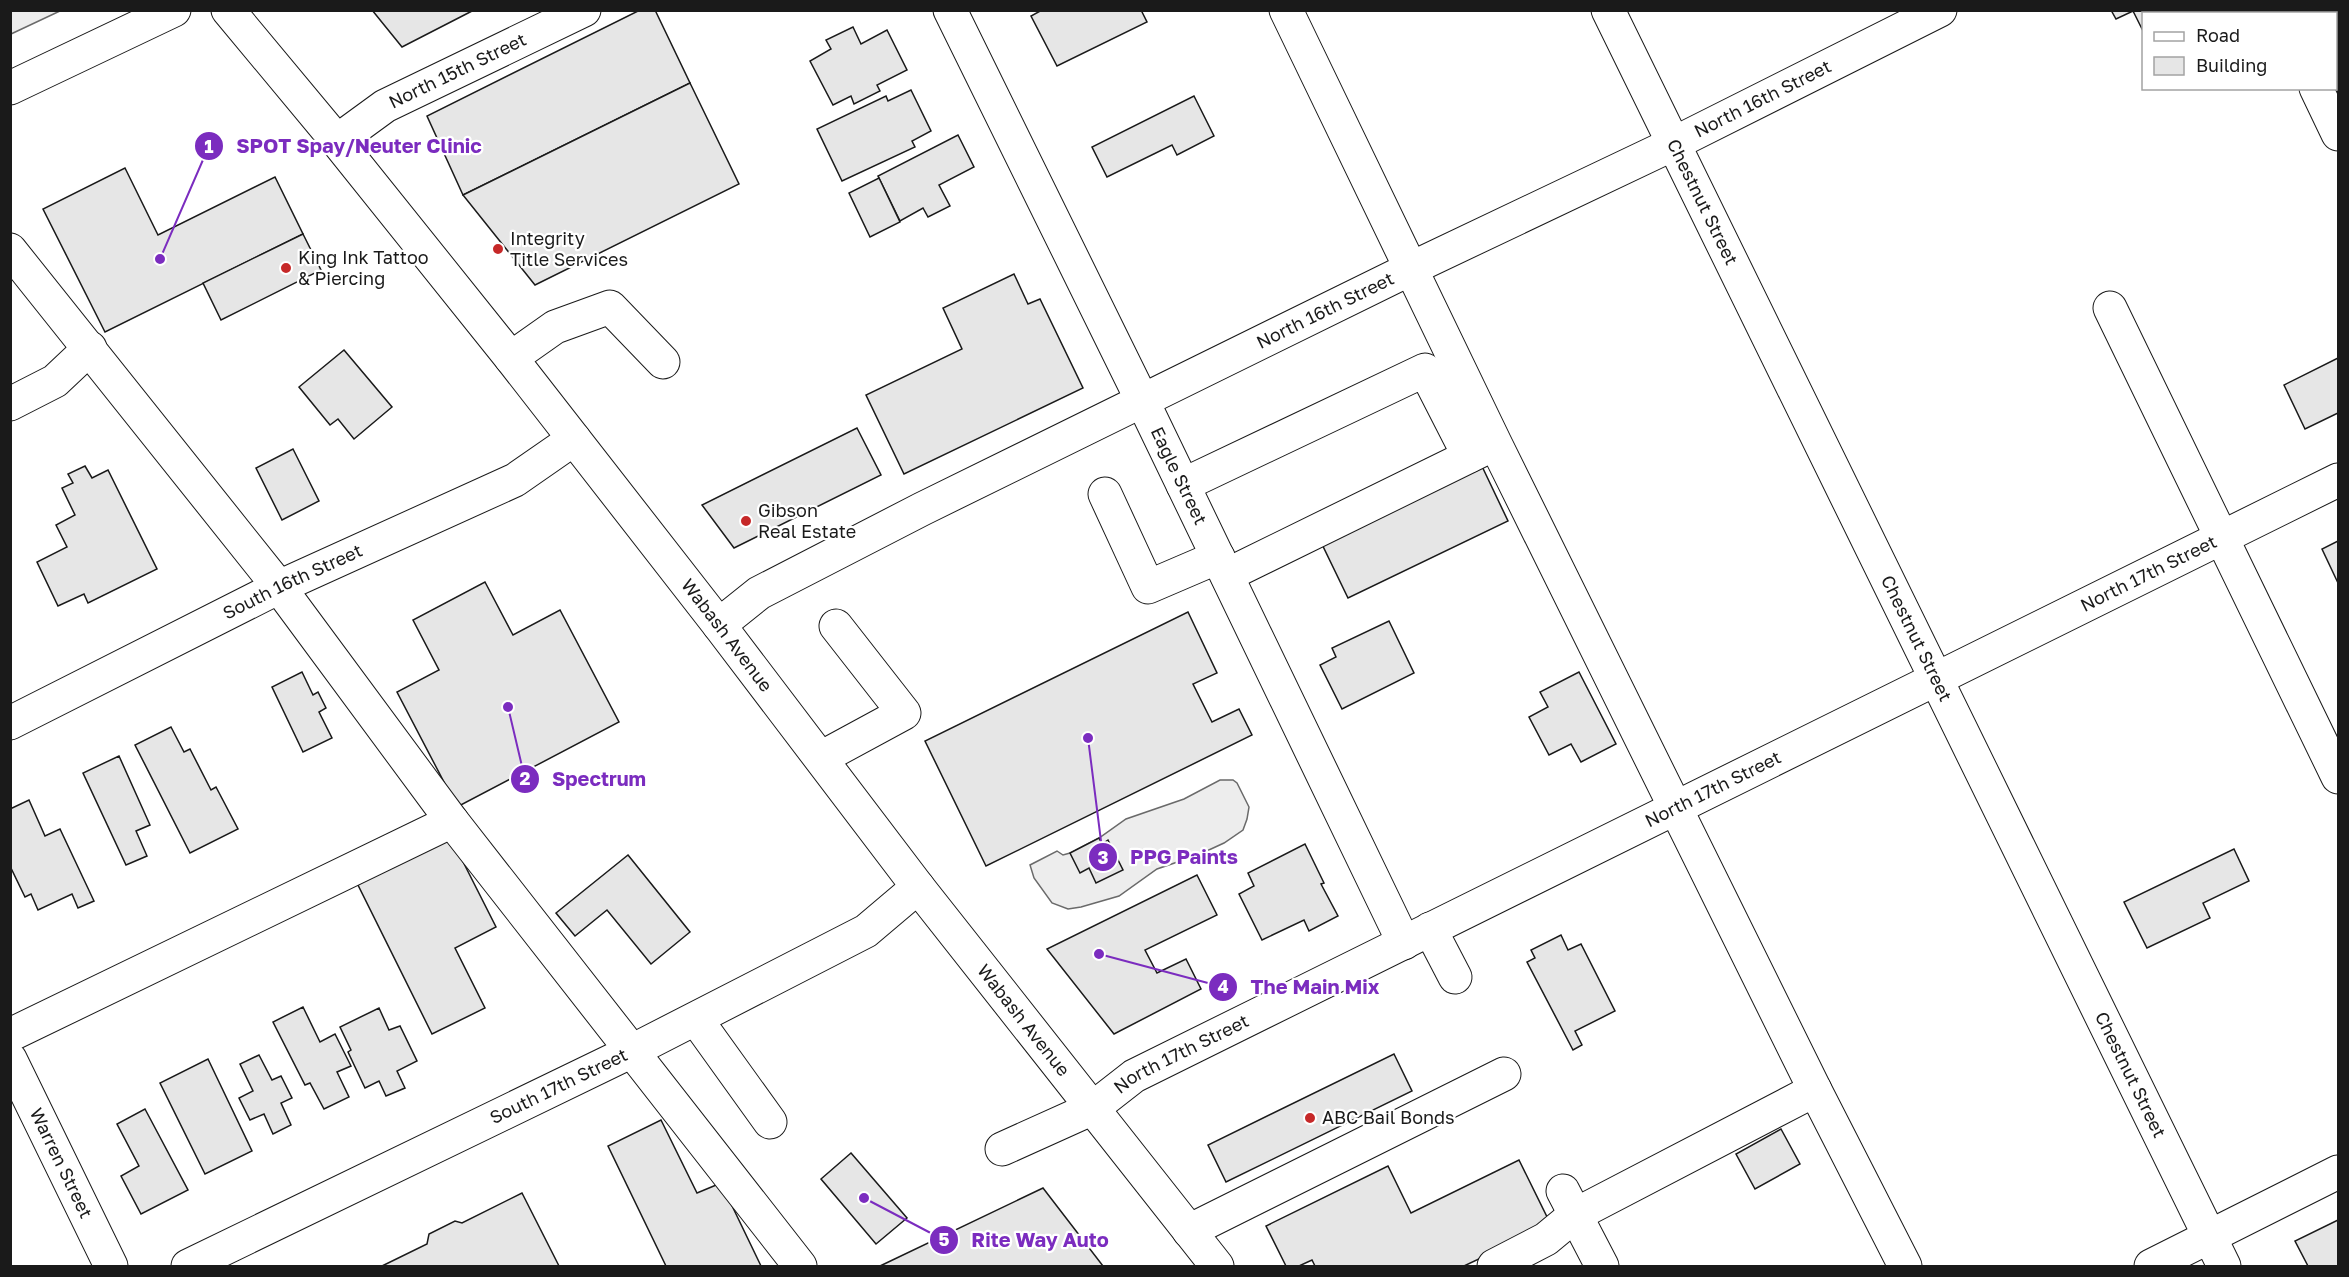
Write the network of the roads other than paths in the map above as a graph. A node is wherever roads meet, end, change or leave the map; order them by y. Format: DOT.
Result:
graph roads {
  1 [pos="174,10"];
  2 [pos="228,10"];
  3 [pos="584,10"];
  4 [pos="950,10"];
  5 [pos="1286,10"];
  6 [pos="1608,10"];
  7 [pos="1940,10"];
  8 [pos="10,88"];
  9 [pos="2317,90"];
  10 [pos="2338,134"];
  11 [pos="337,141"];
  12 [pos="1673,144"];
  13 [pos="10,250"];
  14 [pos="1410,269"];
  15 [pos="2110,308"];
  16 [pos="90,348"];
  17 [pos="510,358"];
  18 [pos="663,362"];
  19 [pos="1142,400"];
  20 [pos="10,404"];
  21 [pos="574,439"];
  22 [pos="1482,450"];
  23 [pos="2338,480"];
  24 [pos="1183,485"];
  25 [pos="1105,495"];
  26 [pos="2222,538"];
  27 [pos="1223,566"];
  28 [pos="279,587"];
  29 [pos="719,625"];
  30 [pos="836,626"];
  31 [pos="1936,679"];
  32 [pos="10,723"];
  33 [pos="821,758"];
  34 [pos="2338,777"];
  35 [pos="1677,809"];
  36 [pos="452,821"];
  37 [pos="918,887"];
  38 [pos="1417,936"];
  39 [pos="1455,977"];
  40 [pos="696,1019"];
  41 [pos="10,1035"];
  42 [pos="632,1051"];
  43 [pos="10,1059"];
  44 [pos="1504,1074"];
  45 [pos="1815,1090"];
  46 [pos="1093,1108"];
  47 [pos="770,1122"];
  48 [pos="1002,1149"];
  49 [pos="2338,1172"];
  50 [pos="1569,1203"];
  51 [pos="1189,1231"];
  52 [pos="2209,1237"];
  53 [pos="111,1266"];
  54 [pos="188,1266"];
  55 [pos="800,1266"];
  56 [pos="1217,1266"];
  57 [pos="1494,1266"];
  58 [pos="1602,1266"];
  59 [pos="1905,1266"];
  60 [pos="2151,1266"];
  61 [pos="2224,1266"];
  1 -- 8 [label="street"];
  2 -- 11 [label="street, Wabash Avenue"];
  3 -- 11 [label="street, North 15th Street"];
  4 -- 19 [label="street, Eagle Street"];
  5 -- 14 [label="street"];
  6 -- 12 [label="street, Chestnut Street"];
  7 -- 12 [label="street, North 16th Street"];
  9 -- 10 [label="street"];
  11 -- 17 [label="street, Wabash Avenue"];
  12 -- 14 [label="street, North 16th Street"];
  12 -- 31 [label="street, Chestnut Street"];
  13 -- 16 [label="street"];
  14 -- 19 [label="street, North 16th Street"];
  14 -- 22 [label="street"];
  15 -- 26 [label="street"];
  16 -- 20 [label="street"];
  16 -- 28 [label="street"];
  17 -- 18 [label="street"];
  17 -- 21 [label="street, Wabash Avenue"];
  19 -- 24 [label="street, Eagle Street"];
  19 -- 29 [label="street, North 16th Street"];
  21 -- 28 [label="street, South 16th Street"];
  21 -- 29 [label="street, Wabash Avenue"];
  22 -- 24 [label="street"];
  22 -- 27 [label="street"];
  22 -- 35 [label="street"];
  23 -- 26 [label="street, North 17th Street"];
  24 -- 27 [label="street, Eagle Street"];
  25 -- 27 [label="street"];
  26 -- 31 [label="street, North 17th Street"];
  26 -- 34 [label="street"];
  27 -- 38 [label="street, Eagle Street"];
  28 -- 32 [label="street, South 16th Street"];
  28 -- 36 [label="street"];
  29 -- 33 [label="street, Wabash Avenue"];
  30 -- 33 [label="street"];
  31 -- 35 [label="street, North 17th Street"];
  31 -- 52 [label="street, Chestnut Street"];
  33 -- 37 [label="street, Wabash Avenue"];
  35 -- 38 [label="street, North 17th Street"];
  35 -- 45 [label="street"];
  36 -- 41 [label="street"];
  36 -- 42 [label="street"];
  37 -- 40 [label="street, South 17th Street"];
  37 -- 46 [label="street, Wabash Avenue"];
  38 -- 39 [label="street, Eagle Street"];
  38 -- 46 [label="street, North 17th Street"];
  40 -- 42 [label="street, South 17th Street"];
  40 -- 47 [label="street"];
  42 -- 54 [label="street, South 17th Street"];
  42 -- 55 [label="street"];
  43 -- 53 [label="street, Warren Street"];
  44 -- 51 [label="street"];
  45 -- 50 [label="street"];
  45 -- 59 [label="street"];
  46 -- 48 [label="street, North 17th Street"];
  46 -- 51 [label="street, Wabash Avenue"];
  49 -- 52 [label="street"];
  50 -- 57 [label="street"];
  50 -- 58 [label="street"];
  51 -- 56 [label="street, Wabash Avenue"];
  52 -- 60 [label="street"];
  52 -- 61 [label="street, Chestnut Street"];
}
